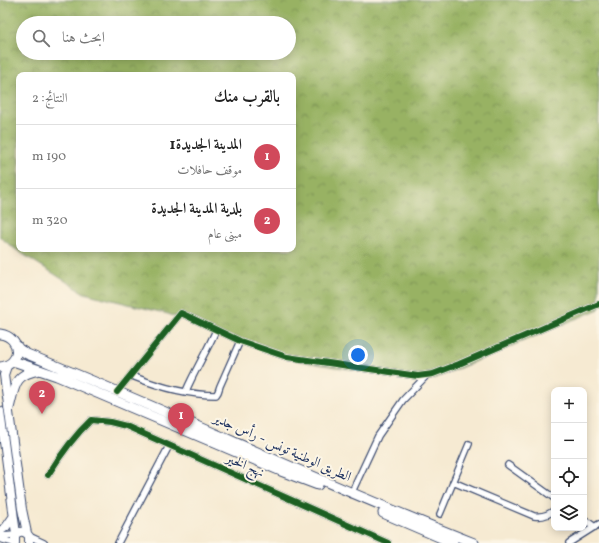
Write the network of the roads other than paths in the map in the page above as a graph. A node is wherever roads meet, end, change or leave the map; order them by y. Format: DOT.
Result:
graph roads {
  1 [pos="599,304"];
  2 [pos="216,330"];
  3 [pos="0,334"];
  4 [pos="240,341"];
  5 [pos="16,344"];
  6 [pos="7,365"];
  7 [pos="41,370"];
  8 [pos="427,375"];
  9 [pos="132,376"];
  10 [pos="186,391"];
  11 [pos="117,392"];
  12 [pos="5,409"];
  13 [pos="469,444"];
  14 [pos="169,446"];
  15 [pos="508,465"];
  16 [pos="48,475"];
  17 [pos="453,482"];
  18 [pos="351,494"];
  19 [pos="551,496"];
  20 [pos="551,512"];
  21 [pos="440,514"];
  22 [pos="13,517"];
  23 [pos="587,520"];
  24 [pos="597,525"];
  25 [pos="0,531"];
  26 [pos="0,537"];
  27 [pos="28,537"];
  28 [pos="15,539"];
  29 [pos="44,543"];
  30 [pos="118,543"];
  31 [pos="388,543"];
  32 [pos="453,543"];
  33 [pos="474,543"];
  34 [pos="569,543"];
  1 -- 8 [label="street"];
  2 -- 4 [label="street"];
  2 -- 9 [label="street"];
  2 -- 10 [label="street"];
  3 -- 5 [label="main road, الطريق الوطنية تونس - رأس جدير"];
  4 -- 8 [label="street"];
  4 -- 10 [label="street"];
  5 -- 6 [label="main road"];
  5 -- 11 [label="main road, الطريق الوطنية تونس - رأس جدير"];
  6 -- 7 [label="main road, الطريق الوطنية تونس - رأس جدير"];
  6 -- 12 [label="main road"];
  7 -- 12 [label="main road"];
  7 -- 32 [label="main road, الطريق الوطنية تونس - رأس جدير"];
  8 -- 18 [label="street"];
  9 -- 10 [label="street"];
  9 -- 11 [label="street"];
  11 -- 18 [label="main road, الطريق الوطنية تونس - رأس جدير"];
  12 -- 22 [label="main road"];
  12 -- 27 [label="main road"];
  13 -- 17 [label="street"];
  14 -- 16 [label="street, نهج الخير"];
  14 -- 30 [label="street"];
  14 -- 31 [label="street, نهج الخير"];
  15 -- 19 [label="street"];
  17 -- 20 [label="street"];
  17 -- 21 [label="street"];
  18 -- 33 [label="main road, الطريق الوطنية تونس - رأس جدير"];
  22 -- 25 [label="main road"];
  22 -- 28 [label="main road"];
  23 -- 24 [label="street"];
  24 -- 34 [label="street"];
  26 -- 28 [label="street"];
  27 -- 28 [label="main road"];
  27 -- 29 [label="street"];
}
